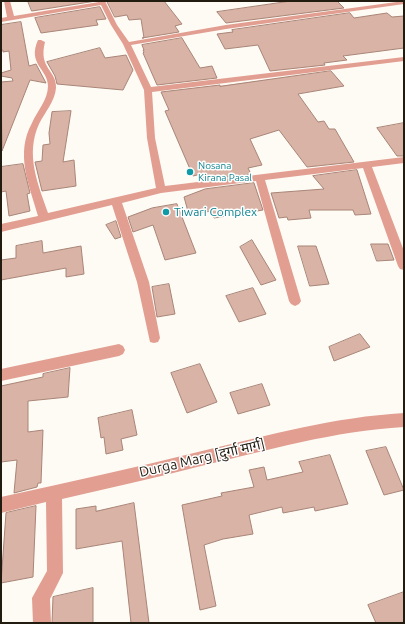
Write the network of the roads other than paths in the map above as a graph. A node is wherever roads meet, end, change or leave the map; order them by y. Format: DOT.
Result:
graph roads {
  1 [pos="7,1"];
  2 [pos="102,2"];
  3 [pos="404,2"];
  4 [pos="11,19"];
  5 [pos="1,20"];
  6 [pos="41,42"];
  7 [pos="127,44"];
  8 [pos="404,59"];
  9 [pos="148,90"];
  10 [pos="404,160"];
  11 [pos="368,165"];
  12 [pos="260,178"];
  13 [pos="161,190"];
  14 [pos="116,201"];
  15 [pos="44,218"];
  16 [pos="1,228"];
  17 [pos="404,266"];
  18 [pos="295,301"];
  19 [pos="154,338"];
  20 [pos="119,350"];
  21 [pos="1,374"];
  22 [pos="404,420"];
  23 [pos="54,494"];
  24 [pos="1,505"];
  25 [pos="42,623"];
  1 -- 4 [label="street"];
  2 -- 4 [label="street"];
  2 -- 7 [label="street"];
  3 -- 7 [label="street"];
  4 -- 5 [label="street"];
  6 -- 15 [label="street"];
  7 -- 9 [label="street"];
  8 -- 9 [label="street"];
  9 -- 13 [label="street"];
  10 -- 11 [label="street"];
  11 -- 12 [label="street"];
  11 -- 17 [label="street"];
  12 -- 13 [label="street"];
  12 -- 18 [label="street"];
  13 -- 14 [label="street"];
  14 -- 15 [label="street"];
  14 -- 19 [label="street"];
  15 -- 16 [label="street"];
  20 -- 21 [label="street"];
  22 -- 23 [label="street, Durga Marg [दुर्गा मार्ग]"];
  23 -- 24 [label="street, Durga Marg [दुर्गा मार्ग]"];
  23 -- 25 [label="street"];
}
